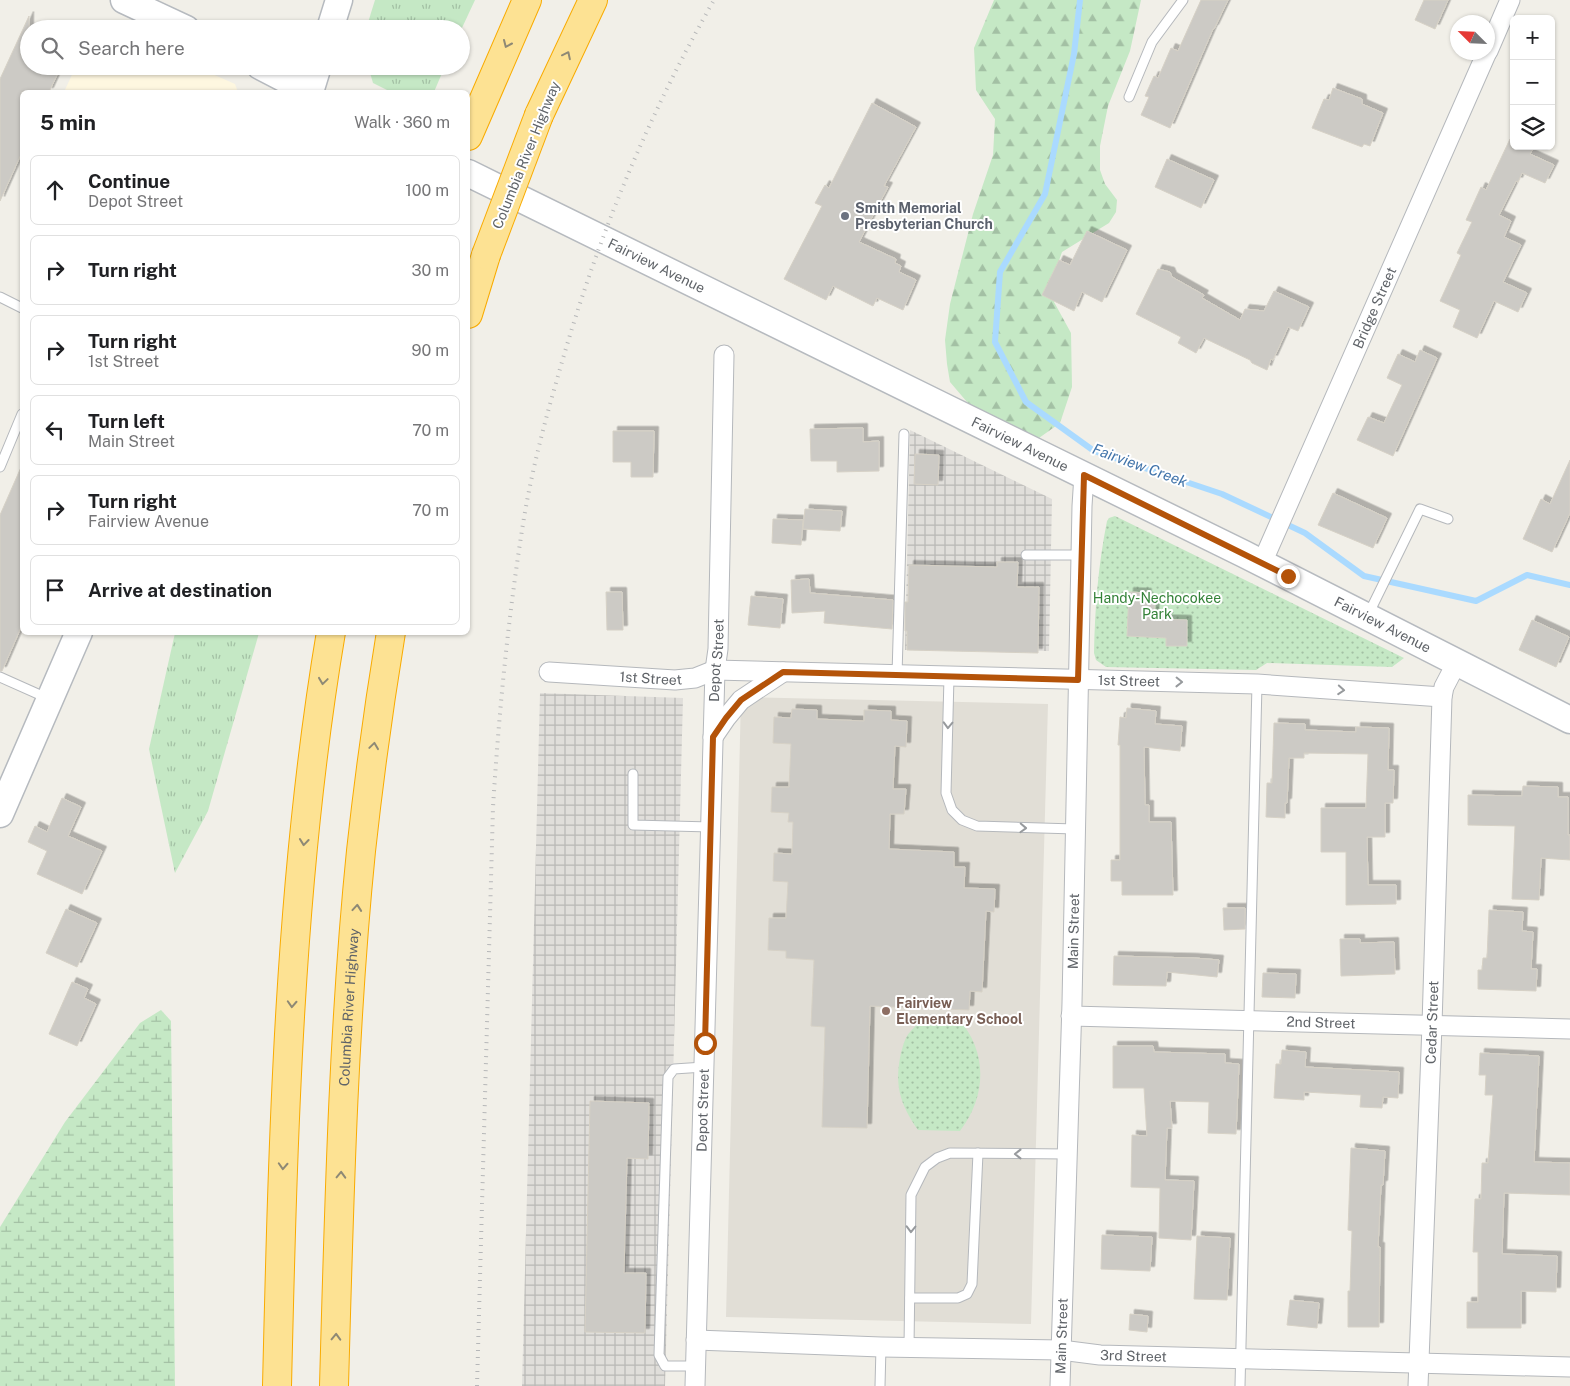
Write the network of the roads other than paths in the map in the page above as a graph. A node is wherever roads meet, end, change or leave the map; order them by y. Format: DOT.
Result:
graph roads {
  1 [pos="124,0"];
  2 [pos="339,0"];
  3 [pos="527,0"];
  4 [pos="593,0"];
  5 [pos="1183,0"];
  6 [pos="1510,0"];
  7 [pos="167,20"];
  8 [pos="333,20"];
  9 [pos="1495,34"];
  10 [pos="1483,60"];
  11 [pos="277,75"];
  12 [pos="315,75"];
  13 [pos="306,90"];
  14 [pos="311,90"];
  15 [pos="1129,97"];
  16 [pos="470,131"];
  17 [pos="470,174"];
  18 [pos="1,300"];
  19 [pos="20,307"];
  20 [pos="470,308"];
  21 [pos="724,355"];
  22 [pos="20,419"];
  23 [pos="904,434"];
  24 [pos="0,467"];
  25 [pos="1084,475"];
  26 [pos="1448,519"];
  27 [pos="1026,555"];
  28 [pos="1081,555"];
  29 [pos="1262,563"];
  30 [pos="1367,616"];
  31 [pos="78,635"];
  32 [pos="331,635"];
  33 [pos="391,635"];
  34 [pos="1457,662"];
  35 [pos="715,670"];
  36 [pos="549,672"];
  37 [pos="783,672"];
  38 [pos="898,675"];
  39 [pos="0,677"];
  40 [pos="950,677"];
  41 [pos="1078,680"];
  42 [pos="1257,684"];
  43 [pos="1442,697"];
  44 [pos="49,700"];
  45 [pos="1570,720"];
  46 [pos="713,737"];
  47 [pos="633,774"];
  48 [pos="0,814"];
  49 [pos="711,827"];
  50 [pos="1075,829"];
  51 [pos="1071,1016"];
  52 [pos="1249,1020"];
  53 [pos="1432,1025"];
  54 [pos="1570,1030"];
  55 [pos="704,1067"];
  56 [pos="978,1153"];
  57 [pos="1067,1154"];
  58 [pos="910,1298"];
  59 [pos="696,1340"];
  60 [pos="881,1347"];
  61 [pos="909,1347"];
  62 [pos="1061,1350"];
  63 [pos="1241,1359"];
  64 [pos="1419,1364"];
  65 [pos="695,1366"];
  66 [pos="1570,1367"];
  67 [pos="277,1386"];
  68 [pos="334,1386"];
  69 [pos="695,1386"];
  70 [pos="880,1386"];
  71 [pos="1060,1386"];
  72 [pos="1240,1386"];
  73 [pos="1418,1386"];
  1 -- 7 [label="main road"];
  2 -- 8 [label="main road"];
  3 -- 16 [label="highway, one-way"];
  20 -- 4 [label="highway, Columbia River Highway, one-way, bridge"];
  5 -- 15 [label="lane"];
  6 -- 9 [label="street, Bridge Street"];
  10 -- 29 [label="street, Bridge Street"];
  11 -- 13 [label="main road"];
  12 -- 14 [label="main road"];
  17 -- 25 [label="main road, Fairview Avenue"];
  18 -- 19 [label="lane"];
  21 -- 35 [label="street, Depot Street"];
  22 -- 24 [label="lane"];
  23 -- 38 [label="lane"];
  25 -- 28 [label="street, Main Street"];
  25 -- 29 [label="main road, Fairview Avenue"];
  26 -- 30 [label="lane"];
  27 -- 28 [label="lane"];
  28 -- 41 [label="street, Main Street"];
  29 -- 30 [label="main road, Fairview Avenue"];
  30 -- 34 [label="main road, Fairview Avenue"];
  31 -- 44 [label="main road"];
  32 -- 67 [label="highway, one-way"];
  68 -- 33 [label="highway, Columbia River Highway, one-way"];
  34 -- 43 [label="street, Cedar Street"];
  34 -- 45 [label="main road, Fairview Avenue"];
  35 -- 36 [label="street, 1st Street"];
  35 -- 37 [label="street, 1st Street"];
  35 -- 46 [label="street, Depot Street"];
  37 -- 38 [label="street, 1st Street"];
  37 -- 46 [label="street"];
  38 -- 40 [label="street, 1st Street"];
  39 -- 44 [label="lane"];
  40 -- 41 [label="street, 1st Street"];
  40 -- 50 [label="lane, one-way"];
  41 -- 42 [label="street, 1st Street, one-way"];
  41 -- 50 [label="street, Main Street"];
  42 -- 43 [label="street, 1st Street, one-way"];
  42 -- 52 [label="lane"];
  43 -- 53 [label="street, Cedar Street"];
  44 -- 48 [label="main road"];
  46 -- 49 [label="street, Depot Street"];
  47 -- 49 [label="lane"];
  49 -- 55 [label="street, Depot Street"];
  50 -- 51 [label="street, Main Street"];
  51 -- 52 [label="street, 2nd Street"];
  51 -- 57 [label="street, Main Street"];
  52 -- 53 [label="street, 2nd Street"];
  52 -- 63 [label="lane"];
  53 -- 54 [label="street, 2nd Street"];
  53 -- 64 [label="street, Cedar Street"];
  55 -- 59 [label="street, Depot Street"];
  55 -- 65 [label="lane"];
  57 -- 56 [label="lane, one-way"];
  56 -- 58 [label="lane, one-way"];
  56 -- 58 [label="lane"];
  57 -- 62 [label="street, Main Street"];
  58 -- 61 [label="lane"];
  59 -- 60 [label="street, 3rd Street"];
  59 -- 65 [label="street, Depot Street"];
  60 -- 61 [label="street, 3rd Street"];
  60 -- 70 [label="lane"];
  61 -- 62 [label="street, 3rd Street"];
  62 -- 63 [label="street, 3rd Street"];
  62 -- 71 [label="street, Main Street"];
  63 -- 64 [label="street, 3rd Street"];
  63 -- 72 [label="lane"];
  64 -- 66 [label="street, 3rd Street"];
  64 -- 73 [label="street, Cedar Street"];
  65 -- 69 [label="street, Depot Street"];
}
